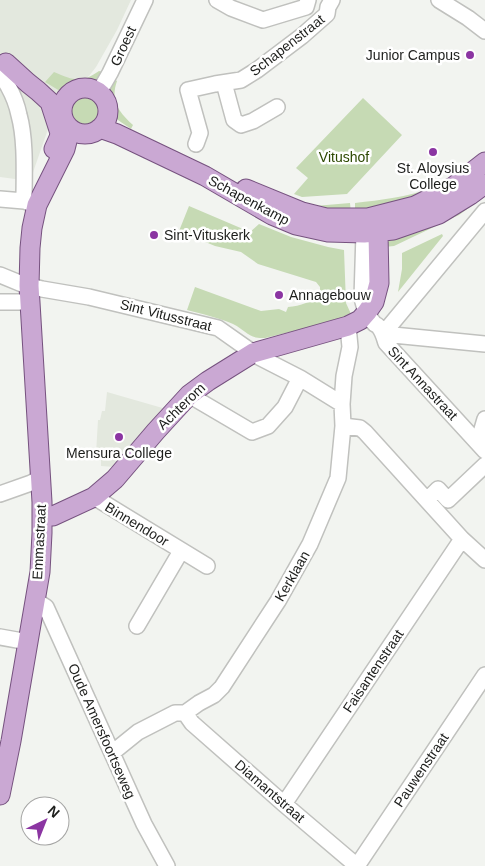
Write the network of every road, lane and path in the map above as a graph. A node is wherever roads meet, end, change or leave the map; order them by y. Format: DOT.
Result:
graph roads {
  1 [pos="145,0"];
  2 [pos="217,0"];
  3 [pos="308,0"];
  4 [pos="332,0"];
  5 [pos="439,0"];
  6 [pos="485,31"];
  7 [pos="3,60"];
  8 [pos="224,83"];
  9 [pos="99,92"];
  10 [pos="62,103"];
  11 [pos="277,107"];
  12 [pos="104,122"];
  13 [pos="70,129"];
  14 [pos="201,138"];
  15 [pos="485,162"];
  16 [pos="485,184"];
  17 [pos="0,199"];
  18 [pos="30,203"];
  19 [pos="485,211"];
  20 [pos="370,225"];
  21 [pos="0,275"];
  22 [pos="30,294"];
  23 [pos="0,302"];
  24 [pos="367,312"];
  25 [pos="348,326"];
  26 [pos="384,334"];
  27 [pos="485,344"];
  28 [pos="252,353"];
  29 [pos="300,378"];
  30 [pos="189,396"];
  31 [pos="342,404"];
  32 [pos="485,419"];
  33 [pos="343,426"];
  34 [pos="482,447"];
  35 [pos="485,465"];
  36 [pos="40,478"];
  37 [pos="0,494"];
  38 [pos="94,497"];
  39 [pos="427,500"];
  40 [pos="42,515"];
  41 [pos="462,538"];
  42 [pos="181,551"];
  43 [pos="485,560"];
  44 [pos="207,566"];
  45 [pos="35,600"];
  46 [pos="137,626"];
  47 [pos="0,637"];
  48 [pos="28,642"];
  49 [pos="485,675"];
  50 [pos="185,713"];
  51 [pos="5,740"];
  52 [pos="112,753"];
  53 [pos="0,795"];
  54 [pos="284,804"];
  55 [pos="167,866"];
  56 [pos="357,866"];
  1 -- 9 [label="street, Groest"];
  2 -- 3 [label="street"];
  4 -- 8 [label="street, Schapenstraat"];
  5 -- 6 [label="street"];
  7 -- 10 [label="main road"];
  7 -- 18 [label="street, Emmastraat"];
  7 -- 18 [label="main road"];
  8 -- 11 [label="street"];
  8 -- 14 [label="street, Schapenstraat"];
  9 -- 10 [label="main road"];
  9 -- 12 [label="main road"];
  10 -- 13 [label="main road"];
  12 -- 13 [label="main road"];
  12 -- 20 [label="main road, Schapenkamp"];
  13 -- 18 [label="main road, Emmastraat"];
  15 -- 20 [label="main road, Schapenkamp"];
  16 -- 20 [label="main road, Schapenkamp"];
  17 -- 18 [label="street"];
  18 -- 22 [label="main road, Emmastraat"];
  19 -- 26 [label="street"];
  20 -- 24 [label="main road, Achterom"];
  21 -- 22 [label="street"];
  22 -- 23 [label="street"];
  22 -- 28 [label="street, Sint Vitusstraat"];
  22 -- 36 [label="main road, Emmastraat"];
  24 -- 25 [label="main road, Achterom"];
  24 -- 26 [label="street, Sint Annastraat"];
  25 -- 28 [label="main road, Achterom"];
  25 -- 31 [label="street, Kerklaan"];
  26 -- 27 [label="street"];
  26 -- 34 [label="street, Sint Annastraat"];
  28 -- 29 [label="street, Sint Vitusstraat"];
  28 -- 30 [label="main road, Achterom"];
  29 -- 30 [label="street"];
  29 -- 31 [label="street, Sint Vitusstraat"];
  30 -- 38 [label="main road, Achterom"];
  31 -- 33 [label="street, Kerklaan"];
  32 -- 34 [label="street"];
  33 -- 39 [label="street"];
  33 -- 50 [label="street, Kerklaan"];
  35 -- 39 [label="street"];
  36 -- 37 [label="street"];
  36 -- 40 [label="main road, Emmastraat"];
  38 -- 40 [label="main road, Achterom"];
  38 -- 42 [label="street, Binnendoor"];
  39 -- 41 [label="street"];
  40 -- 45 [label="main road, Emmastraat"];
  41 -- 43 [label="street"];
  41 -- 54 [label="street, Faisantenstraat"];
  42 -- 44 [label="street, Binnendoor"];
  42 -- 46 [label="street, Binnendoor"];
  45 -- 48 [label="main road, Emmastraat"];
  45 -- 52 [label="street, Oude Amersfoortseweg"];
  47 -- 48 [label="street"];
  48 -- 51 [label="main road, Emmastraat"];
  49 -- 56 [label="street, Pauwenstraat"];
  50 -- 52 [label="street, Kerklaan"];
  50 -- 54 [label="street, Diamantstraat"];
  51 -- 53 [label="main road, Emmastraat"];
  52 -- 55 [label="street, Oude Amersfoortseweg"];
  54 -- 56 [label="street, Diamantstraat"];
}
